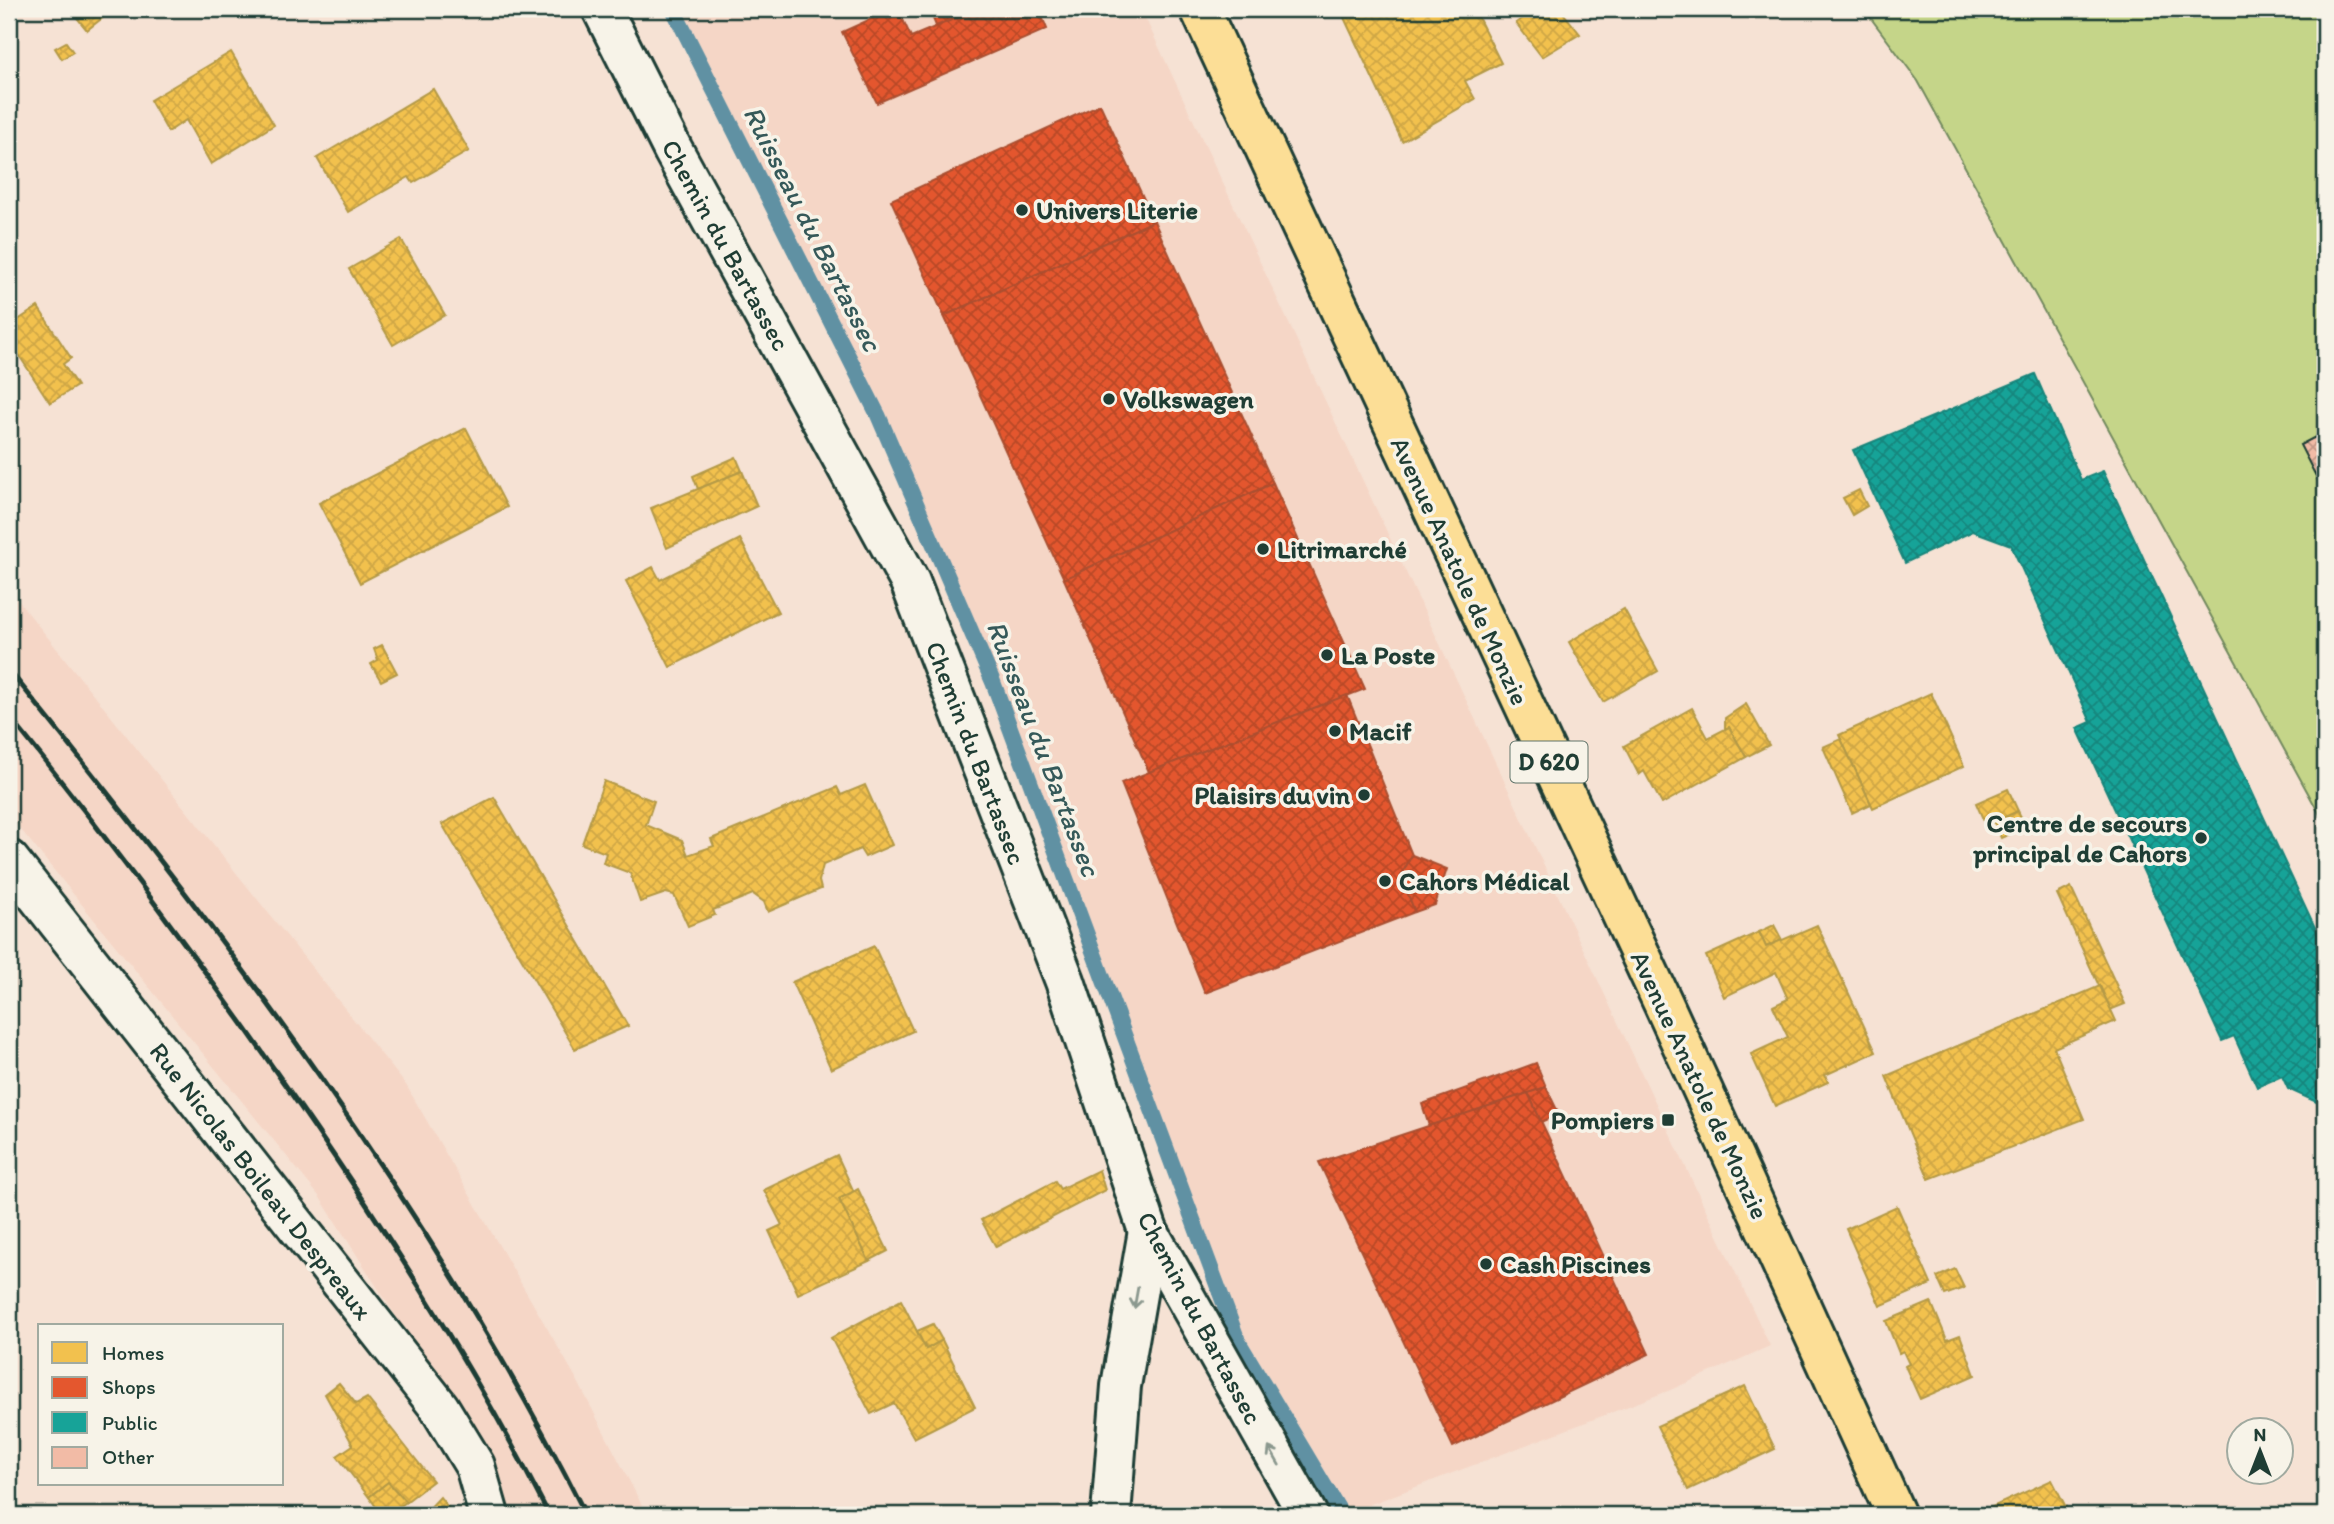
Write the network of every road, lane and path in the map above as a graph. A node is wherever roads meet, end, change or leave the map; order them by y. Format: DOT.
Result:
graph roads {
  1 [pos="602,9"];
  2 [pos="1200,9"];
  3 [pos="9,860"];
  4 [pos="1148,1231"];
  5 [pos="489,1515"];
  6 [pos="1111,1515"];
  7 [pos="1308,1515"];
  8 [pos="1896,1515"];
  1 -- 4 [label="street, Chemin du Bartassec"];
  2 -- 8 [label="main road, Avenue Anatole de Monzie / D 620"];
  3 -- 5 [label="street, Rue Nicolas Boileau Despreaux"];
  4 -- 6 [label="street, one-way"];
  7 -- 4 [label="street, Chemin du Bartassec, one-way"];
}
